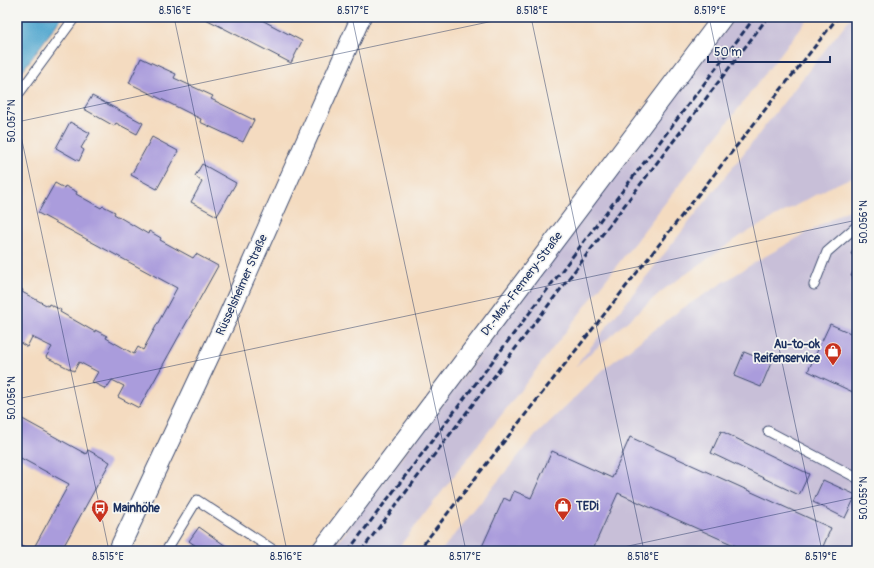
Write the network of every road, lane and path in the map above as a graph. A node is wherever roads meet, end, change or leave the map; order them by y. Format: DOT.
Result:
graph roads {
  1 [pos="75,17"];
  2 [pos="361,17"];
  3 [pos="723,17"];
  4 [pos="17,96"];
  5 [pos="857,226"];
  6 [pos="814,285"];
  7 [pos="768,431"];
  8 [pos="857,478"];
  9 [pos="118,551"];
  10 [pos="166,551"];
  11 [pos="275,551"];
  12 [pos="321,551"];
  1 -- 4 [label="lane"];
  2 -- 9 [label="street, Rüsselsheimer Straße"];
  3 -- 12 [label="street, Dr.-Max-Fremery-Straße"];
  5 -- 6 [label="lane"];
  7 -- 8 [label="lane"];
  10 -- 11 [label="lane"];
}
